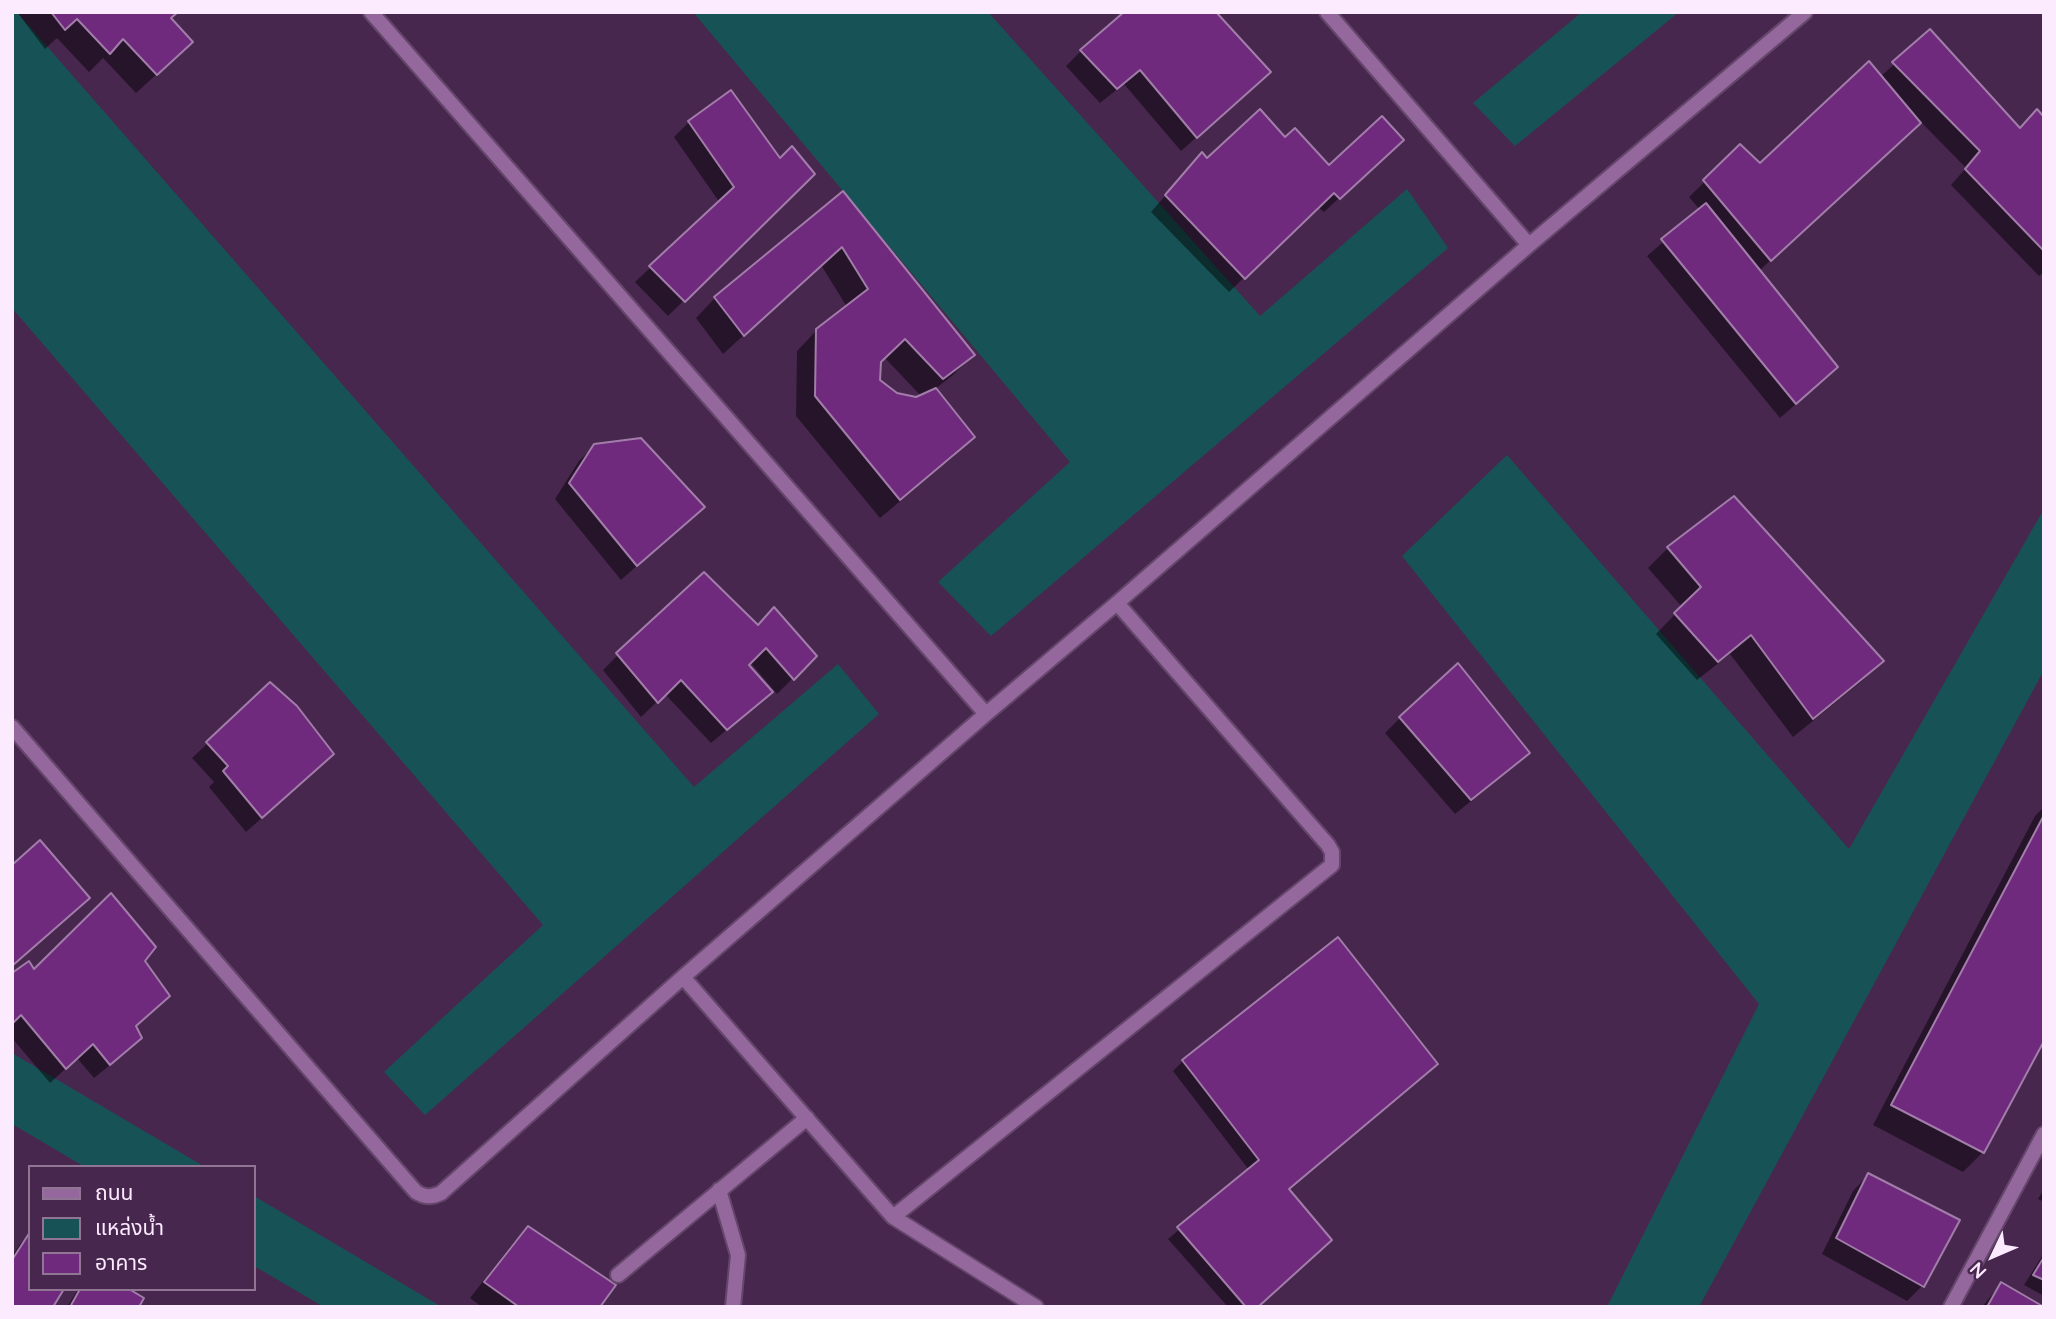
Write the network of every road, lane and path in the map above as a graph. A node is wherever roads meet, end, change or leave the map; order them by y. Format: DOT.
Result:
graph roads {
  1 [pos="371,12"];
  2 [pos="1326,12"];
  3 [pos="1805,12"];
  4 [pos="1529,245"];
  5 [pos="1117,603"];
  6 [pos="986,714"];
  7 [pos="12,727"];
  8 [pos="683,977"];
  9 [pos="807,1118"];
  10 [pos="2044,1135"];
  11 [pos="719,1190"];
  12 [pos="893,1217"];
  13 [pos="618,1275"];
  14 [pos="733,1307"];
  15 [pos="1036,1307"];
  16 [pos="1951,1307"];
  1 -- 6 [label="street"];
  2 -- 4 [label="street"];
  3 -- 4 [label="street"];
  4 -- 5 [label="street"];
  5 -- 6 [label="street"];
  5 -- 12 [label="street"];
  6 -- 8 [label="street"];
  7 -- 8 [label="street"];
  8 -- 9 [label="street"];
  9 -- 11 [label="street"];
  9 -- 12 [label="street"];
  10 -- 16 [label="street"];
  11 -- 13 [label="street"];
  11 -- 14 [label="street"];
  12 -- 15 [label="street"];
}
